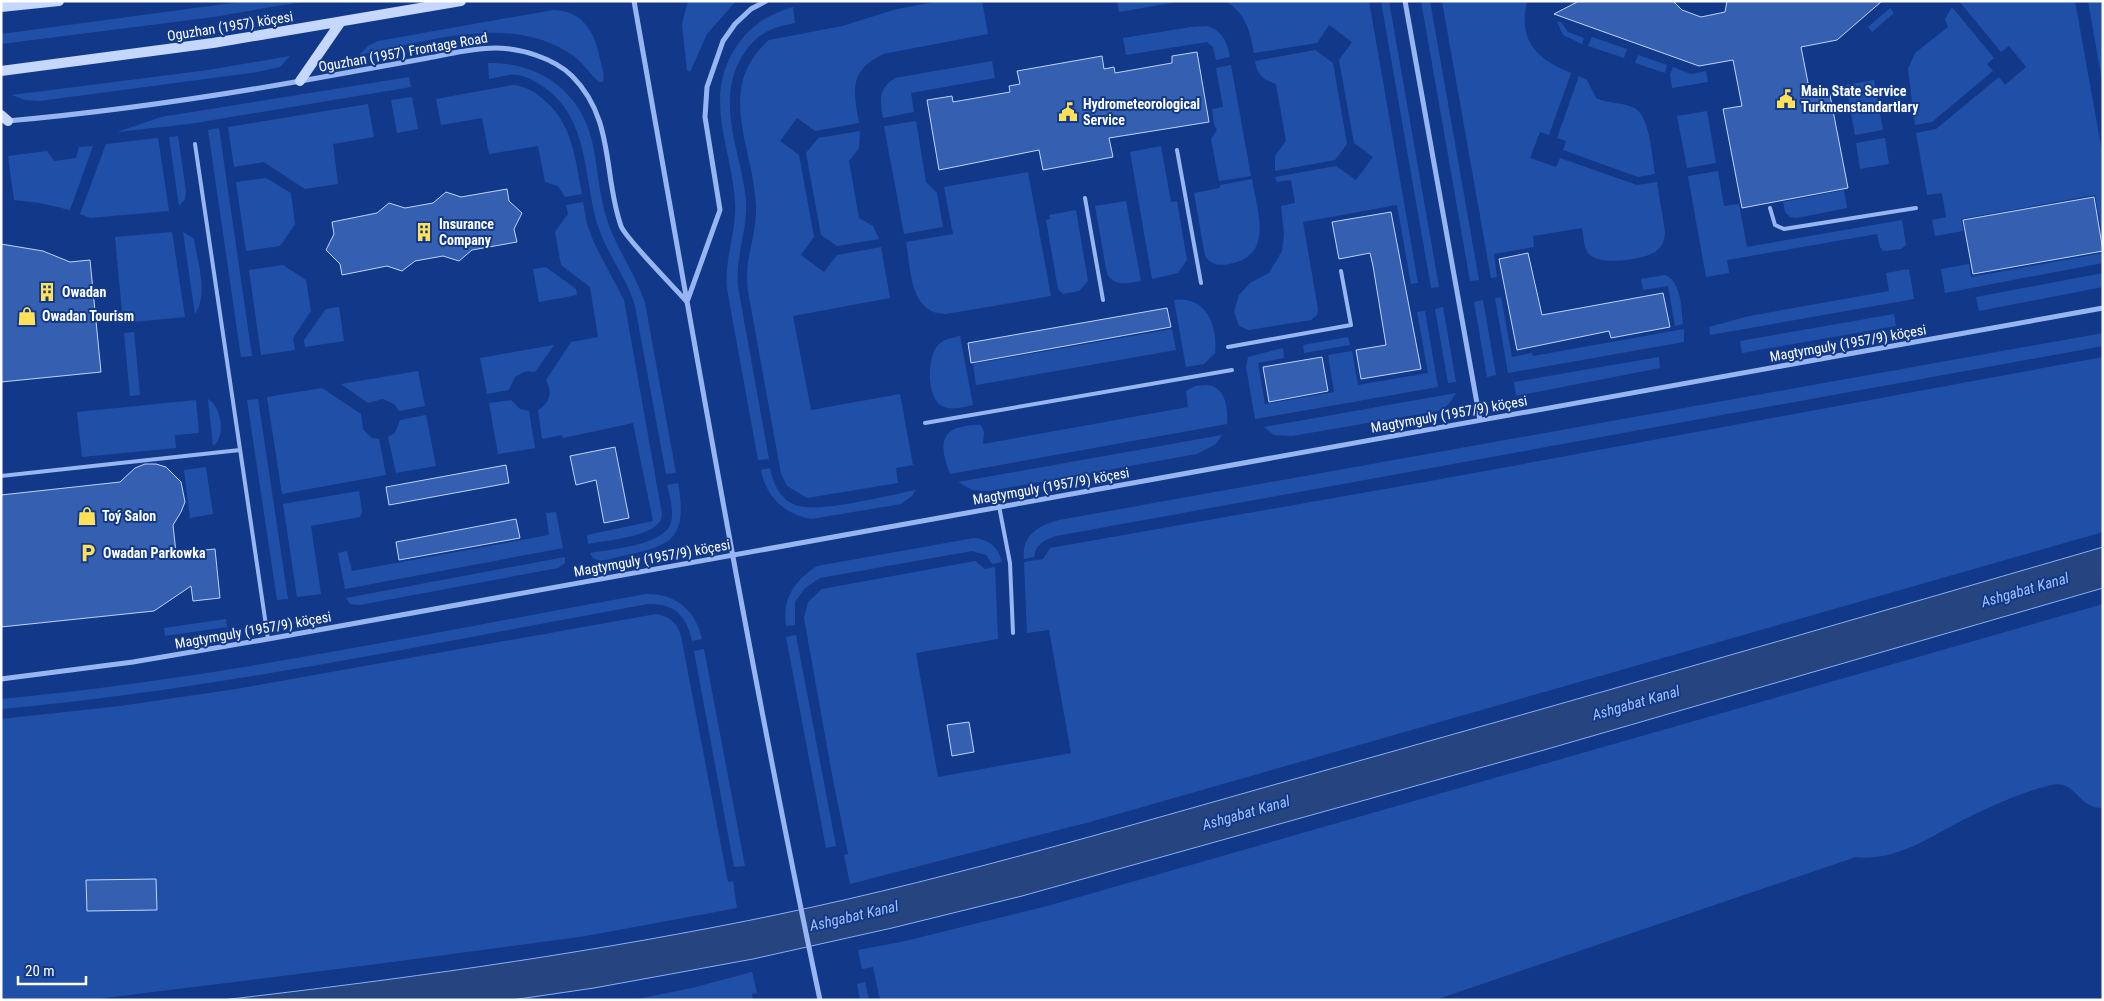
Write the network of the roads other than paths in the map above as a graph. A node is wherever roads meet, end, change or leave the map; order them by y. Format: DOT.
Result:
graph roads {
  1 [pos="59,1"];
  2 [pos="461,1"];
  3 [pos="634,1"];
  4 [pos="766,1"];
  5 [pos="1405,1"];
  6 [pos="1,7"];
  7 [pos="340,23"];
  8 [pos="1,71"];
  9 [pos="300,81"];
  10 [pos="4,119"];
  11 [pos="195,144"];
  12 [pos="1177,150"];
  13 [pos="1085,198"];
  14 [pos="1770,208"];
  15 [pos="1916,208"];
  16 [pos="1341,271"];
  17 [pos="1201,283"];
  18 [pos="1103,300"];
  19 [pos="687,302"];
  20 [pos="2103,308"];
  21 [pos="1228,347"];
  22 [pos="1232,370"];
  23 [pos="1480,420"];
  24 [pos="925,423"];
  25 [pos="240,450"];
  26 [pos="1,476"];
  27 [pos="999,506"];
  28 [pos="733,554"];
  29 [pos="1013,633"];
  30 [pos="268,639"];
  31 [pos="1,679"];
  32 [pos="820,1000"];
  1 -- 6 [label="main road"];
  2 -- 7 [label="main road, Oguzhan (1957) köçesi"];
  3 -- 19 [label="street"];
  4 -- 19 [label="street"];
  5 -- 23 [label="street"];
  7 -- 8 [label="main road, Oguzhan (1957) köçesi"];
  7 -- 9 [label="main road"];
  9 -- 10 [label="street, Oguzhan (1957) Frontage Road"];
  9 -- 19 [label="street, Oguzhan (1957) Frontage Road"];
  11 -- 25 [label="lane"];
  12 -- 17 [label="lane"];
  13 -- 18 [label="lane"];
  14 -- 15 [label="lane"];
  16 -- 21 [label="lane"];
  19 -- 28 [label="street"];
  20 -- 23 [label="street, Magtymguly (1957/9) köçesi"];
  22 -- 24 [label="lane"];
  23 -- 27 [label="street, Magtymguly (1957/9) köçesi"];
  25 -- 26 [label="lane"];
  25 -- 30 [label="lane"];
  27 -- 28 [label="street, Magtymguly (1957/9) köçesi"];
  27 -- 29 [label="lane"];
  28 -- 30 [label="street, Magtymguly (1957/9) köçesi"];
  28 -- 32 [label="street"];
  30 -- 31 [label="street, Magtymguly (1957/9) köçesi"];
}
